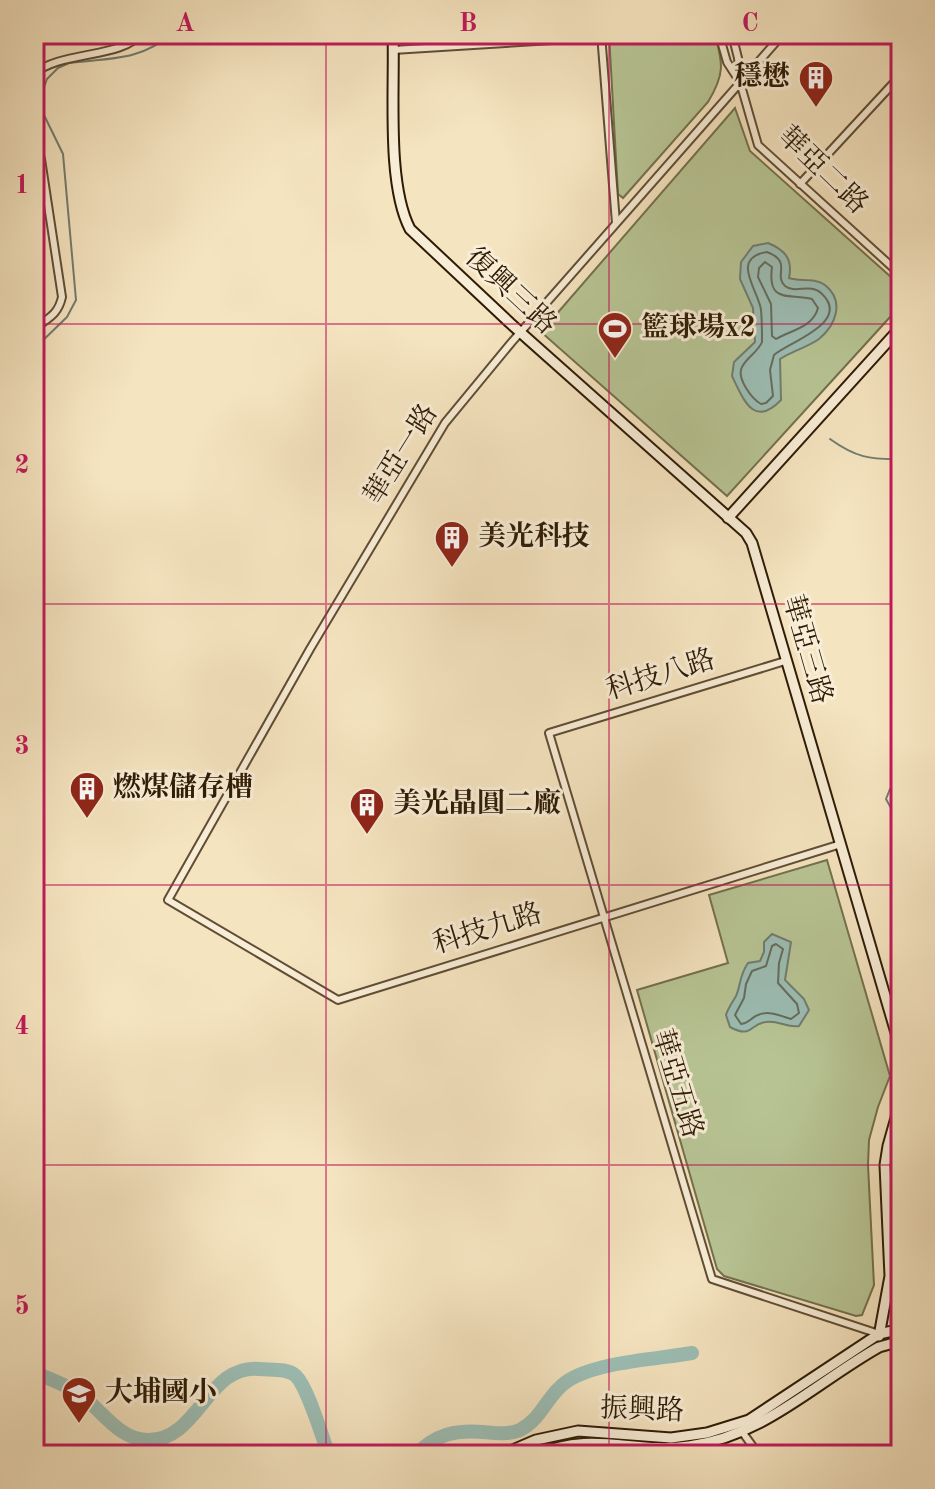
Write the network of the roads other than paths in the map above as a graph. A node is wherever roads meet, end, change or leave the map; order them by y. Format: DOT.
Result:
graph roads {
  1 [pos="140,34"];
  2 [pos="393,34"];
  3 [pos="719,34"];
  4 [pos="732,34"];
  5 [pos="783,34"];
  6 [pos="601,36"];
  7 [pos="393,50"];
  8 [pos="34,74"];
  9 [pos="901,75"];
  10 [pos="740,82"];
  11 [pos="34,140"];
  12 [pos="800,184"];
  13 [pos="616,223"];
  14 [pos="901,275"];
  15 [pos="901,327"];
  16 [pos="34,329"];
  17 [pos="521,333"];
  18 [pos="728,518"];
  19 [pos="897,536"];
  20 [pos="901,546"];
  21 [pos="785,661"];
  22 [pos="549,733"];
  23 [pos="841,844"];
  24 [pos="168,900"];
  25 [pos="603,918"];
  26 [pos="901,1050"];
  27 [pos="901,1100"];
  28 [pos="901,1329"];
  29 [pos="879,1334"];
  30 [pos="901,1341"];
  31 [pos="879,1347"];
  32 [pos="741,1428"];
  33 [pos="501,1455"];
  34 [pos="537,1455"];
  35 [pos="759,1455"];
  1 -- 8 [label="street"];
  2 -- 7 [label="street, 復興三路"];
  3 -- 10 [label="street, 華亞二路"];
  4 -- 10 [label="street, 華亞二路"];
  5 -- 10 [label="street, 華亞一路"];
  6 -- 7 [label="street"];
  6 -- 13 [label="street"];
  7 -- 17 [label="street, 復興三路"];
  9 -- 12 [label="street"];
  10 -- 12 [label="street, 華亞二路"];
  10 -- 13 [label="street, 華亞一路"];
  11 -- 16 [label="street"];
  12 -- 14 [label="street, 華亞二路"];
  13 -- 17 [label="street, 華亞一路"];
  15 -- 18 [label="street"];
  17 -- 18 [label="street, 復興三路"];
  17 -- 24 [label="street, 華亞一路"];
  18 -- 21 [label="street, 華亞三路"];
  19 -- 20 [label="street"];
  21 -- 22 [label="street, 科技八路"];
  21 -- 23 [label="street, 華亞三路"];
  22 -- 25 [label="street, 華亞五路"];
  23 -- 25 [label="street, 科技九路"];
  23 -- 26 [label="street, 華亞三路"];
  24 -- 25 [label="street, 科技九路"];
  25 -- 29 [label="street, 華亞五路"];
  27 -- 29 [label="street"];
  28 -- 29 [label="street, 振興路"];
  29 -- 31 [label="street"];
  29 -- 32 [label="street, 振興路"];
  30 -- 31 [label="street, 振興路"];
  31 -- 32 [label="street, 振興路"];
  32 -- 33 [label="street, 振興路"];
  32 -- 34 [label="street, 振興路"];
  32 -- 35 [label="street"];
}
